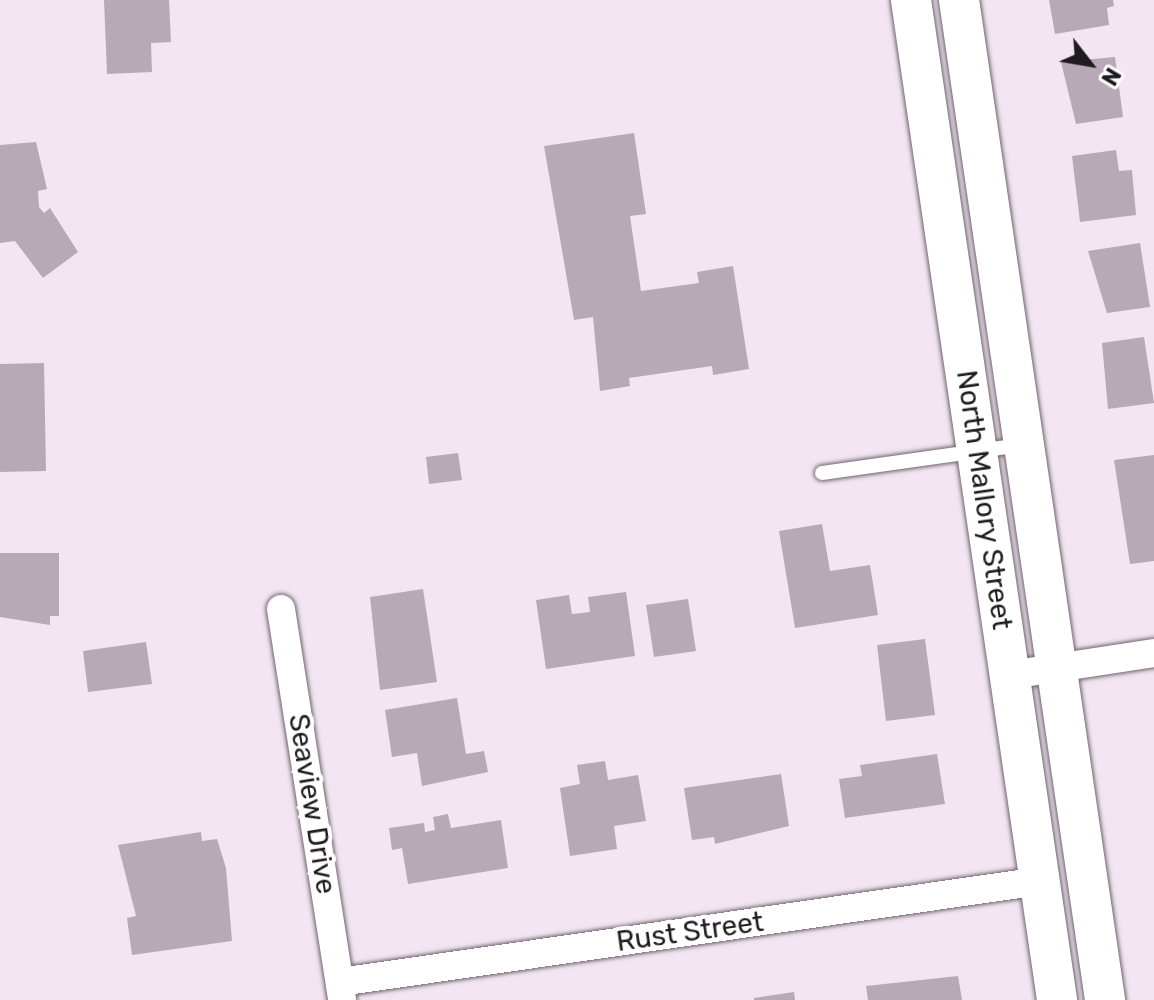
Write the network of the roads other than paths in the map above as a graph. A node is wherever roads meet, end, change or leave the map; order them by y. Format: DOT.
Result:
graph roads {
  1 [pos="911,0"];
  2 [pos="959,0"];
  3 [pos="1022,445"];
  4 [pos="976,451"];
  5 [pos="822,473"];
  6 [pos="281,609"];
  7 [pos="1154,653"];
  8 [pos="1056,667"];
  9 [pos="1010,675"];
  10 [pos="1040,881"];
  11 [pos="341,991"];
  12 [pos="1057,1000"];
  13 [pos="1105,1000"];
  1 -- 4 [label="main road, North Mallory Street"];
  2 -- 3 [label="main road, North Mallory Street"];
  3 -- 4 [label="lane"];
  3 -- 8 [label="main road, North Mallory Street"];
  4 -- 5 [label="lane"];
  4 -- 9 [label="main road, North Mallory Street"];
  6 -- 11 [label="street, Seaview Drive"];
  7 -- 8 [label="street"];
  8 -- 9 [label="street"];
  8 -- 13 [label="main road, North Mallory Street"];
  9 -- 10 [label="main road, North Mallory Street"];
  10 -- 11 [label="street, Rust Street"];
  10 -- 12 [label="main road, North Mallory Street"];
}
